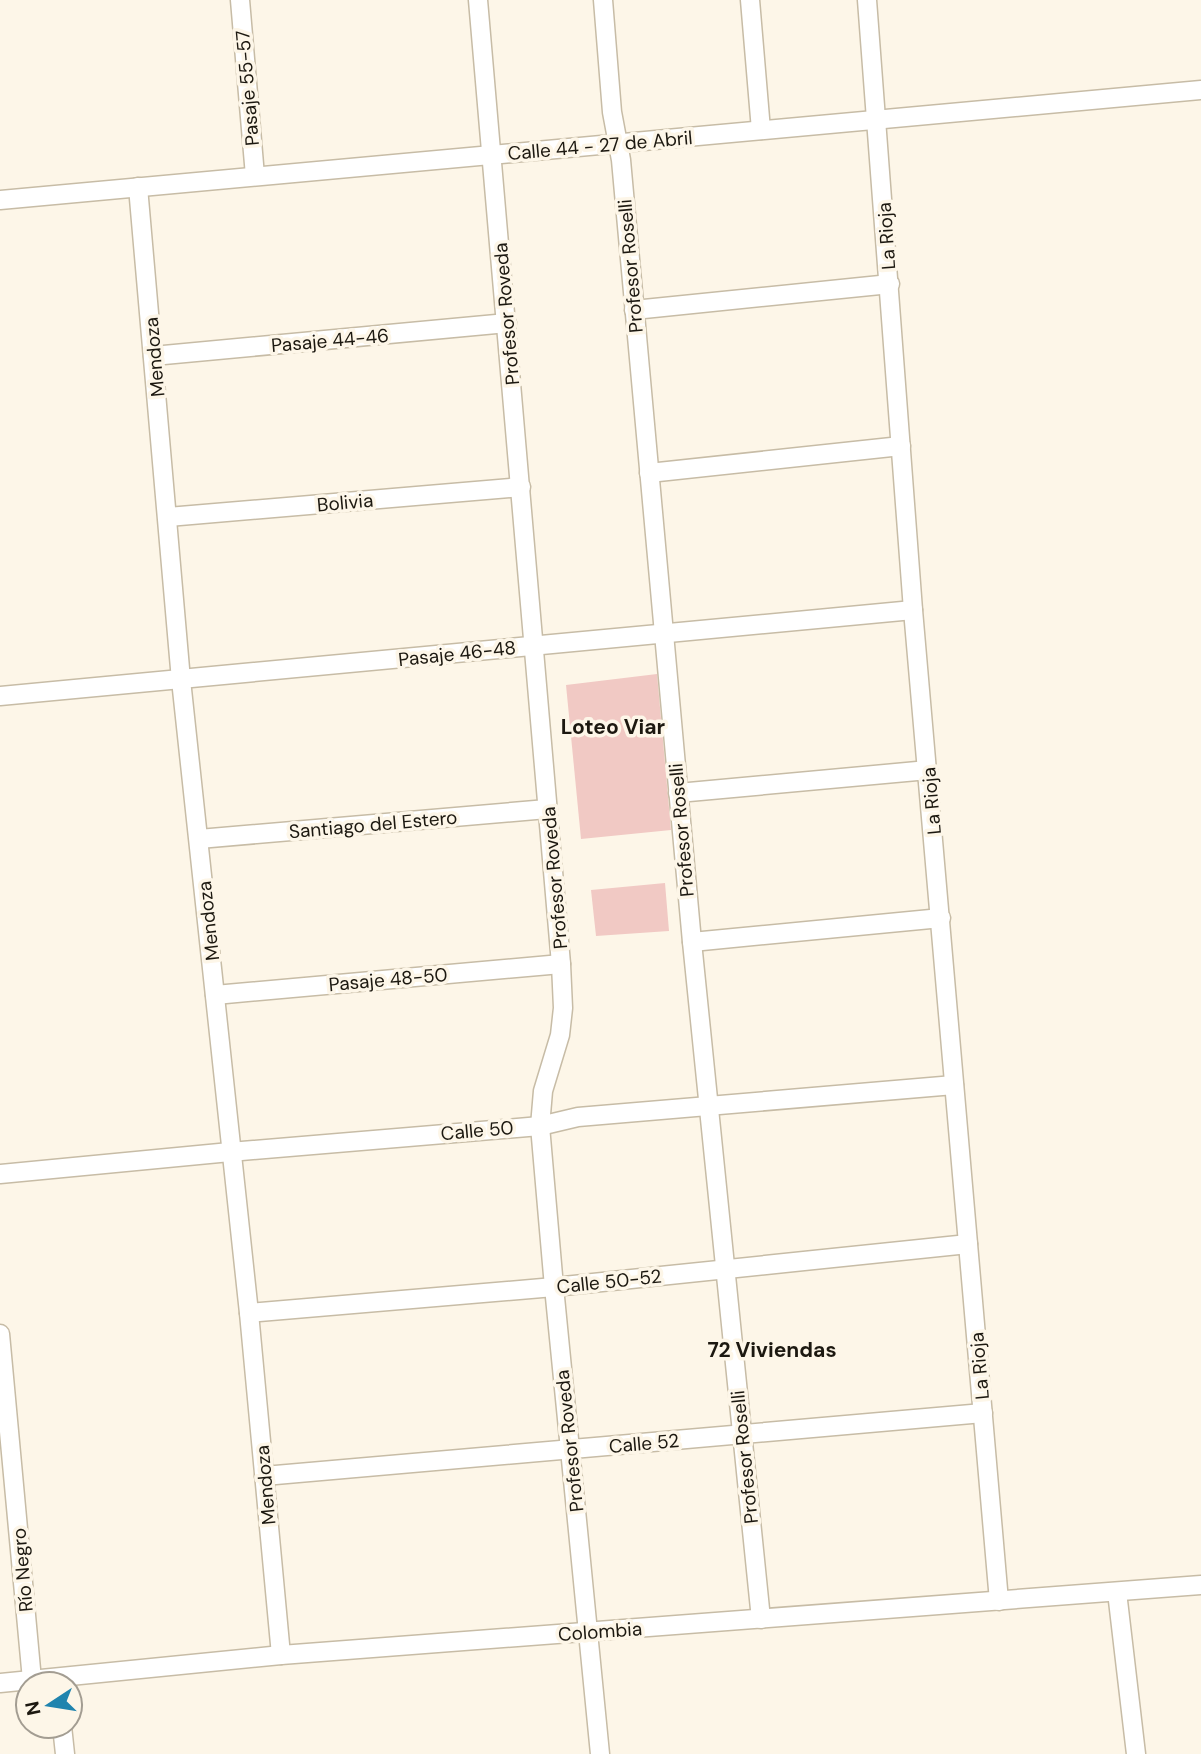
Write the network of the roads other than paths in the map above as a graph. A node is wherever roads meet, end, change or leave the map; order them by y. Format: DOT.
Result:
graph roads {
  1 [pos="240,0"];
  2 [pos="478,0"];
  3 [pos="603,0"];
  4 [pos="750,0"];
  5 [pos="867,0"];
  6 [pos="1201,90"];
  7 [pos="877,121"];
  8 [pos="761,131"];
  9 [pos="618,143"];
  10 [pos="491,154"];
  11 [pos="255,176"];
  12 [pos="138,187"];
  13 [pos="0,200"];
  14 [pos="890,284"];
  15 [pos="634,310"];
  16 [pos="507,323"];
  17 [pos="153,356"];
  18 [pos="901,446"];
  19 [pos="649,473"];
  20 [pos="521,487"];
  21 [pos="169,517"];
  22 [pos="913,610"];
  23 [pos="663,632"];
  24 [pos="535,646"];
  25 [pos="181,680"];
  26 [pos="0,696"];
  27 [pos="928,770"];
  28 [pos="678,793"];
  29 [pos="547,809"];
  30 [pos="199,839"];
  31 [pos="942,918"];
  32 [pos="692,942"];
  33 [pos="561,964"];
  34 [pos="215,995"];
  35 [pos="954,1085"];
  36 [pos="708,1105"];
  37 [pos="540,1126"];
  38 [pos="230,1152"];
  39 [pos="0,1174"];
  40 [pos="968,1244"];
  41 [pos="726,1268"];
  42 [pos="554,1287"];
  43 [pos="249,1313"];
  44 [pos="0,1334"];
  45 [pos="982,1413"];
  46 [pos="742,1435"];
  47 [pos="570,1449"];
  48 [pos="264,1476"];
  49 [pos="1201,1585"];
  50 [pos="1117,1592"];
  51 [pos="999,1601"];
  52 [pos="761,1619"];
  53 [pos="588,1632"];
  54 [pos="281,1655"];
  55 [pos="31,1670"];
  56 [pos="84,1678"];
  57 [pos="600,1754"];
  58 [pos="1136,1754"];
  1 -- 11 [label="street, Pasaje 55-57"];
  2 -- 10 [label="street, Profesor Roveda"];
  3 -- 9 [label="street, Profesor Roselli"];
  4 -- 8 [label="street"];
  5 -- 7 [label="street, La Rioja"];
  6 -- 7 [label="street, Calle 44 - 27 de Abril"];
  7 -- 8 [label="street, Calle 44 - 27 de Abril"];
  7 -- 14 [label="street, La Rioja"];
  8 -- 9 [label="street, Calle 44 - 27 de Abril"];
  9 -- 10 [label="street, Calle 44 - 27 de Abril"];
  9 -- 15 [label="street, Profesor Roselli"];
  10 -- 11 [label="street, Calle 44 - 27 de Abril"];
  10 -- 16 [label="street, Profesor Roveda"];
  11 -- 12 [label="street, Calle 44 - 27 de Abril"];
  12 -- 13 [label="street, Calle 44 - 27 de Abril"];
  12 -- 17 [label="street, Mendoza"];
  14 -- 15 [label="street"];
  14 -- 18 [label="street, La Rioja"];
  15 -- 19 [label="street, Profesor Roselli"];
  16 -- 17 [label="street, Pasaje 44-46"];
  16 -- 20 [label="street, Profesor Roveda"];
  17 -- 21 [label="street, Mendoza"];
  18 -- 19 [label="street"];
  18 -- 22 [label="street, La Rioja"];
  19 -- 23 [label="street, Profesor Roselli"];
  20 -- 21 [label="street, Bolivia"];
  20 -- 24 [label="street, Profesor Roveda"];
  21 -- 25 [label="street, Mendoza"];
  22 -- 23 [label="street, Pasaje 46-48"];
  22 -- 27 [label="street, La Rioja"];
  23 -- 24 [label="street, Pasaje 46-48"];
  23 -- 28 [label="street, Profesor Roselli"];
  24 -- 25 [label="street, Pasaje 46-48"];
  24 -- 29 [label="street, Profesor Roveda"];
  25 -- 26 [label="street, Pasaje 46-48"];
  25 -- 30 [label="street, Mendoza"];
  27 -- 28 [label="street"];
  27 -- 31 [label="street, La Rioja"];
  28 -- 32 [label="street, Profesor Roselli"];
  29 -- 30 [label="street, Santiago del Estero"];
  29 -- 33 [label="street, Profesor Roveda"];
  30 -- 34 [label="street, Mendoza"];
  31 -- 32 [label="street"];
  31 -- 35 [label="street, La Rioja"];
  32 -- 36 [label="street, Profesor Roselli"];
  33 -- 34 [label="street, Pasaje 48-50"];
  33 -- 37 [label="street, Profesor Roveda"];
  34 -- 38 [label="street, Mendoza"];
  35 -- 36 [label="street, Calle 50"];
  35 -- 40 [label="street, La Rioja"];
  36 -- 37 [label="street, Calle 50"];
  36 -- 41 [label="street, Profesor Roselli"];
  37 -- 38 [label="street, Calle 50"];
  37 -- 42 [label="street, Profesor Roveda"];
  38 -- 39 [label="street, Calle 50"];
  38 -- 43 [label="street, Mendoza"];
  40 -- 41 [label="street, Calle 50-52"];
  40 -- 45 [label="street, La Rioja"];
  41 -- 42 [label="street, Calle 50-52"];
  41 -- 46 [label="street, Profesor Roselli"];
  42 -- 43 [label="street, Calle 50-52"];
  42 -- 47 [label="street, Profesor Roveda"];
  43 -- 48 [label="street, Mendoza"];
  44 -- 55 [label="street, Río Negro"];
  45 -- 46 [label="street, Calle 52"];
  45 -- 51 [label="street, La Rioja"];
  46 -- 47 [label="street, Calle 52"];
  46 -- 52 [label="street, Profesor Roselli"];
  47 -- 48 [label="street, Calle 52"];
  47 -- 53 [label="street, Profesor Roveda"];
  48 -- 54 [label="street, Mendoza"];
  49 -- 50 [label="street, Colombia"];
  50 -- 51 [label="street, Colombia"];
  50 -- 58 [label="street"];
  51 -- 52 [label="street, Colombia"];
  52 -- 53 [label="street, Colombia"];
  53 -- 54 [label="street, Colombia"];
  53 -- 57 [label="street, Profesor Roveda"];
  54 -- 56 [label="street, Colombia"];
}
